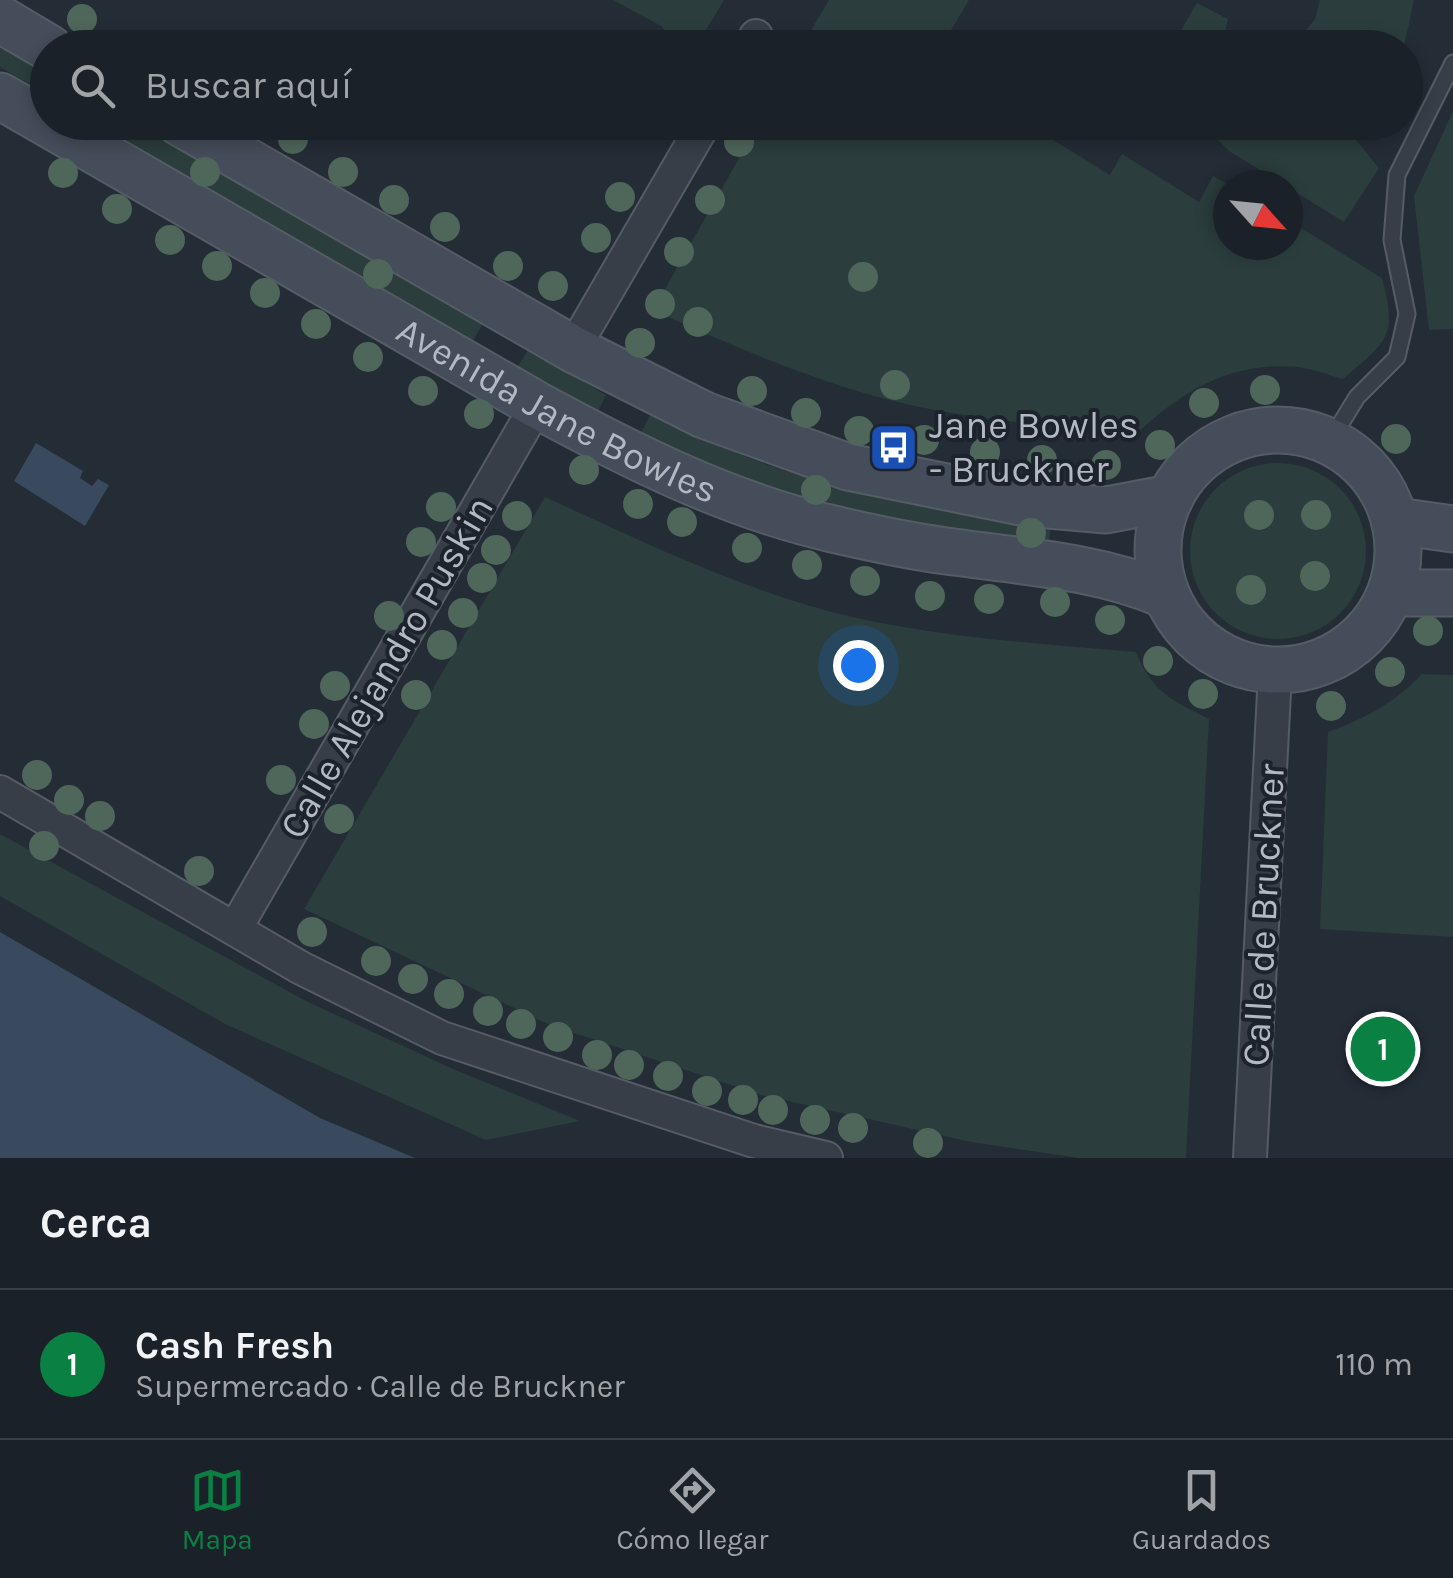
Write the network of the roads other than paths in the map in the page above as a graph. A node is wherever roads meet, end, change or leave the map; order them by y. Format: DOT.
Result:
graph roads {
  1 [pos="0,19"];
  2 [pos="30,37"];
  3 [pos="1453,62"];
  4 [pos="0,96"];
  5 [pos="30,113"];
  6 [pos="1423,121"];
  7 [pos="76,140"];
  8 [pos="210,140"];
  9 [pos="695,140"];
  10 [pos="1414,140"];
  11 [pos="573,350"];
  12 [pos="536,405"];
  13 [pos="1330,441"];
  14 [pos="1170,498"];
  15 [pos="1396,521"];
  16 [pos="1453,529"];
  17 [pos="1392,593"];
  18 [pos="1163,594"];
  19 [pos="1453,594"];
  20 [pos="1275,673"];
  21 [pos="0,792"];
  22 [pos="235,929"];
  23 [pos="826,1158"];
  24 [pos="1250,1158"];
  1 -- 2 [label="main road"];
  3 -- 6 [label="lane"];
  4 -- 5 [label="main road, Avenida Jane Bowles"];
  7 -- 12 [label="main road, Avenida Jane Bowles"];
  8 -- 11 [label="main road, Avenida Jane Bowles"];
  9 -- 11 [label="street"];
  10 -- 13 [label="lane"];
  11 -- 14 [label="main road, Avenida Jane Bowles"];
  12 -- 18 [label="main road, Avenida Jane Bowles"];
  12 -- 22 [label="street, Calle Alejandro Puskin"];
  13 -- 14 [label="main road"];
  13 -- 15 [label="main road"];
  14 -- 18 [label="main road"];
  15 -- 16 [label="main road"];
  15 -- 17 [label="main road"];
  17 -- 19 [label="main road"];
  17 -- 20 [label="main road"];
  18 -- 20 [label="main road"];
  20 -- 24 [label="street, Calle de Bruckner"];
  21 -- 22 [label="street"];
  22 -- 23 [label="street"];
}
